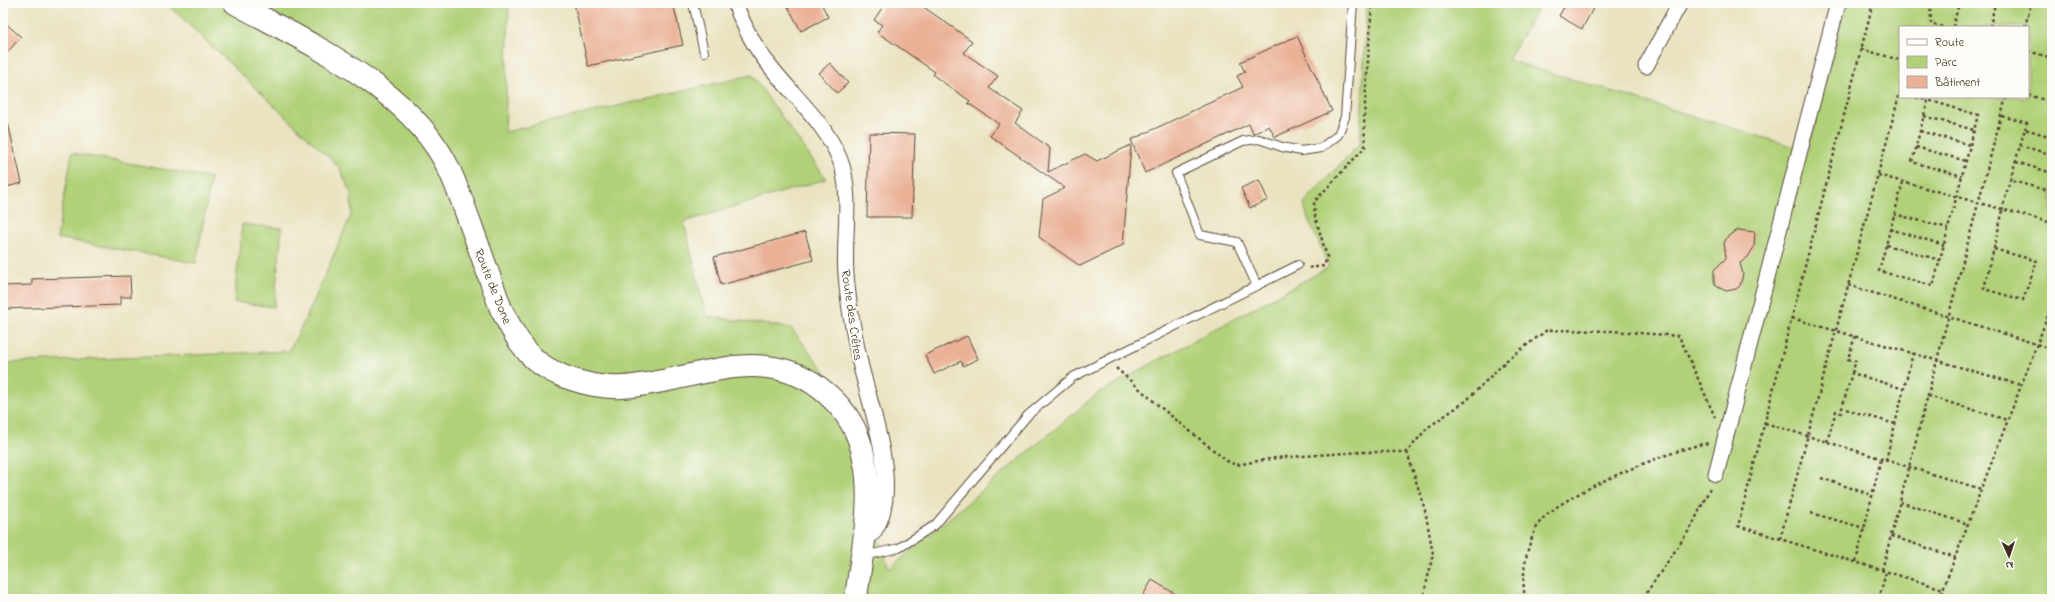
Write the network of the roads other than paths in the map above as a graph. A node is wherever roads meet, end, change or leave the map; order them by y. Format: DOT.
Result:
graph roads {
  1 [pos="235,3"];
  2 [pos="693,3"];
  3 [pos="735,3"];
  4 [pos="1353,3"];
  5 [pos="1680,3"];
  6 [pos="1838,3"];
  7 [pos="704,52"];
  8 [pos="1646,66"];
  9 [pos="1298,266"];
  10 [pos="1258,286"];
  11 [pos="1716,474"];
  12 [pos="864,535"];
  13 [pos="860,557"];
  14 [pos="856,599"];
  1 -- 12 [label="street, Route de Done"];
  2 -- 7 [label="lane"];
  3 -- 12 [label="street, Route des Crêtes"];
  4 -- 10 [label="lane"];
  5 -- 8 [label="street"];
  6 -- 11 [label="street"];
  9 -- 10 [label="lane"];
  10 -- 13 [label="lane"];
  12 -- 13 [label="street"];
  13 -- 14 [label="street"];
}
